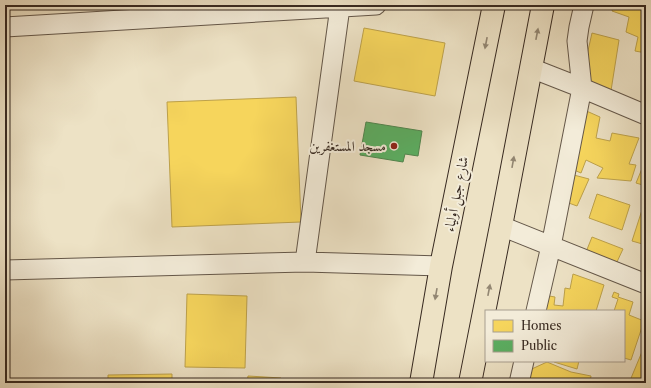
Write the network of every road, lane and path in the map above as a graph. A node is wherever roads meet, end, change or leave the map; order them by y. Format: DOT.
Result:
graph roads {
  1 [pos="376,5"];
  2 [pos="494,5"];
  3 [pos="543,5"];
  4 [pos="584,5"];
  5 [pos="340,7"];
  6 [pos="5,27"];
  7 [pos="530,68"];
  8 [pos="582,88"];
  9 [pos="646,115"];
  10 [pos="501,226"];
  11 [pos="551,246"];
  12 [pos="305,262"];
  13 [pos="441,266"];
  14 [pos="5,270"];
  15 [pos="646,284"];
  16 [pos="536,310"];
  17 [pos="524,362"];
  18 [pos="421,383"];
  19 [pos="470,383"];
  20 [pos="519,383"];
  1 -- 5 [label="street"];
  2 -- 13 [label="main road, شارع جبل أولياء, one-way"];
  7 -- 3 [label="main road, one-way"];
  4 -- 8 [label="street"];
  5 -- 6 [label="street"];
  5 -- 12 [label="street"];
  7 -- 8 [label="street"];
  10 -- 7 [label="main road, one-way"];
  8 -- 9 [label="street"];
  8 -- 11 [label="street"];
  10 -- 11 [label="street"];
  19 -- 10 [label="main road, one-way"];
  11 -- 15 [label="street"];
  11 -- 16 [label="street"];
  12 -- 13 [label="street"];
  12 -- 14 [label="street"];
  13 -- 18 [label="main road, شارع جبل أولياء, one-way"];
  17 -- 20 [label="street"];
}
